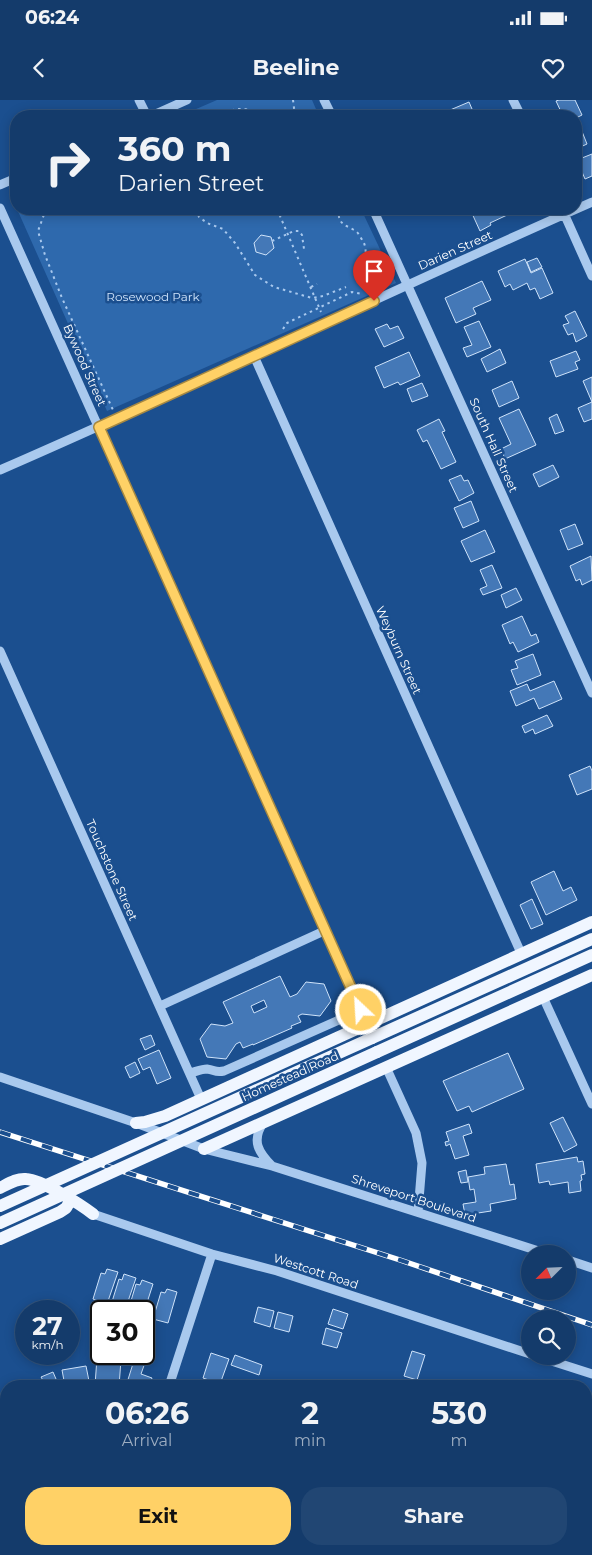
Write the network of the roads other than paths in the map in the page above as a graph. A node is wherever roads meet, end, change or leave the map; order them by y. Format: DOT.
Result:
graph roads {
  1 [pos="187,100"];
  2 [pos="164,110"];
  3 [pos="0,208"];
  4 [pos="377,215"];
  5 [pos="557,215"];
  6 [pos="564,215"];
  7 [pos="592,276"];
  8 [pos="408,285"];
  9 [pos="254,356"];
  10 [pos="99,427"];
  11 [pos="0,470"];
  12 [pos="0,650"];
  13 [pos="592,692"];
  14 [pos="592,922"];
  15 [pos="324,931"];
  16 [pos="592,939"];
  17 [pos="521,954"];
  18 [pos="592,955"];
  19 [pos="592,975"];
  20 [pos="355,997"];
  21 [pos="543,997"];
  22 [pos="160,1006"];
  23 [pos="367,1025"];
  24 [pos="386,1067"];
  25 [pos="190,1073"];
  26 [pos="0,1077"];
  27 [pos="201,1099"];
  28 [pos="592,1104"];
  29 [pos="165,1116"];
  30 [pos="136,1123"];
  31 [pos="263,1123"];
  32 [pos="160,1132"];
  33 [pos="204,1149"];
  34 [pos="272,1166"];
  35 [pos="0,1188"];
  36 [pos="68,1197"];
  37 [pos="0,1206"];
  38 [pos="60,1212"];
  39 [pos="418,1212"];
  40 [pos="93,1214"];
  41 [pos="0,1222"];
  42 [pos="0,1239"];
  43 [pos="521,1245"];
  44 [pos="212,1254"];
  45 [pos="576,1263"];
  46 [pos="592,1268"];
  47 [pos="521,1351"];
  48 [pos="564,1365"];
  49 [pos="592,1374"];
  50 [pos="171,1380"];
  1 -- 2 [label="street"];
  3 -- 10 [label="street, Bywood Street"];
  4 -- 8 [label="street, South Hall Street"];
  5 -- 8 [label="street, Darien Street"];
  6 -- 7 [label="street"];
  8 -- 9 [label="street, Darien Street"];
  8 -- 13 [label="street, South Hall Street"];
  9 -- 10 [label="street, Darien Street"];
  9 -- 17 [label="street, Weyburn Street"];
  10 -- 11 [label="street, Darien Street"];
  10 -- 15 [label="street, Bywood Street"];
  12 -- 22 [label="street, Touchstone Street"];
  14 -- 17 [label="main road"];
  15 -- 20 [label="street, Bywood Street"];
  15 -- 22 [label="street"];
  16 -- 37 [label="main road, Homestead Road, bridge"];
  17 -- 23 [label="main road"];
  18 -- 41 [label="main road, Homestead Road, bridge"];
  19 -- 21 [label="main road"];
  20 -- 23 [label="street, Bywood Street"];
  20 -- 25 [label="street"];
  21 -- 24 [label="main road"];
  21 -- 28 [label="street"];
  22 -- 25 [label="street, Touchstone Street"];
  23 -- 27 [label="main road"];
  24 -- 31 [label="main road"];
  24 -- 39 [label="street"];
  25 -- 27 [label="street, Touchstone Street"];
  26 -- 30 [label="street, Shreveport Boulevard"];
  27 -- 29 [label="main road"];
  29 -- 30 [label="main road"];
  29 -- 32 [label="main road"];
  30 -- 32 [label="street, Shreveport Boulevard"];
  31 -- 33 [label="main road"];
  31 -- 34 [label="street"];
  32 -- 33 [label="street, Shreveport Boulevard"];
  33 -- 34 [label="street, Shreveport Boulevard"];
  34 -- 39 [label="street, Shreveport Boulevard"];
  35 -- 36 [label="main road"];
  36 -- 38 [label="main road"];
  36 -- 40 [label="main road"];
  38 -- 40 [label="main road"];
  38 -- 42 [label="main road"];
  39 -- 43 [label="street, Shreveport Boulevard"];
  40 -- 44 [label="street, Westcott Road"];
  44 -- 47 [label="street, Westcott Road"];
  44 -- 50 [label="street"];
  45 -- 46 [label="street"];
  48 -- 49 [label="street"];
}
